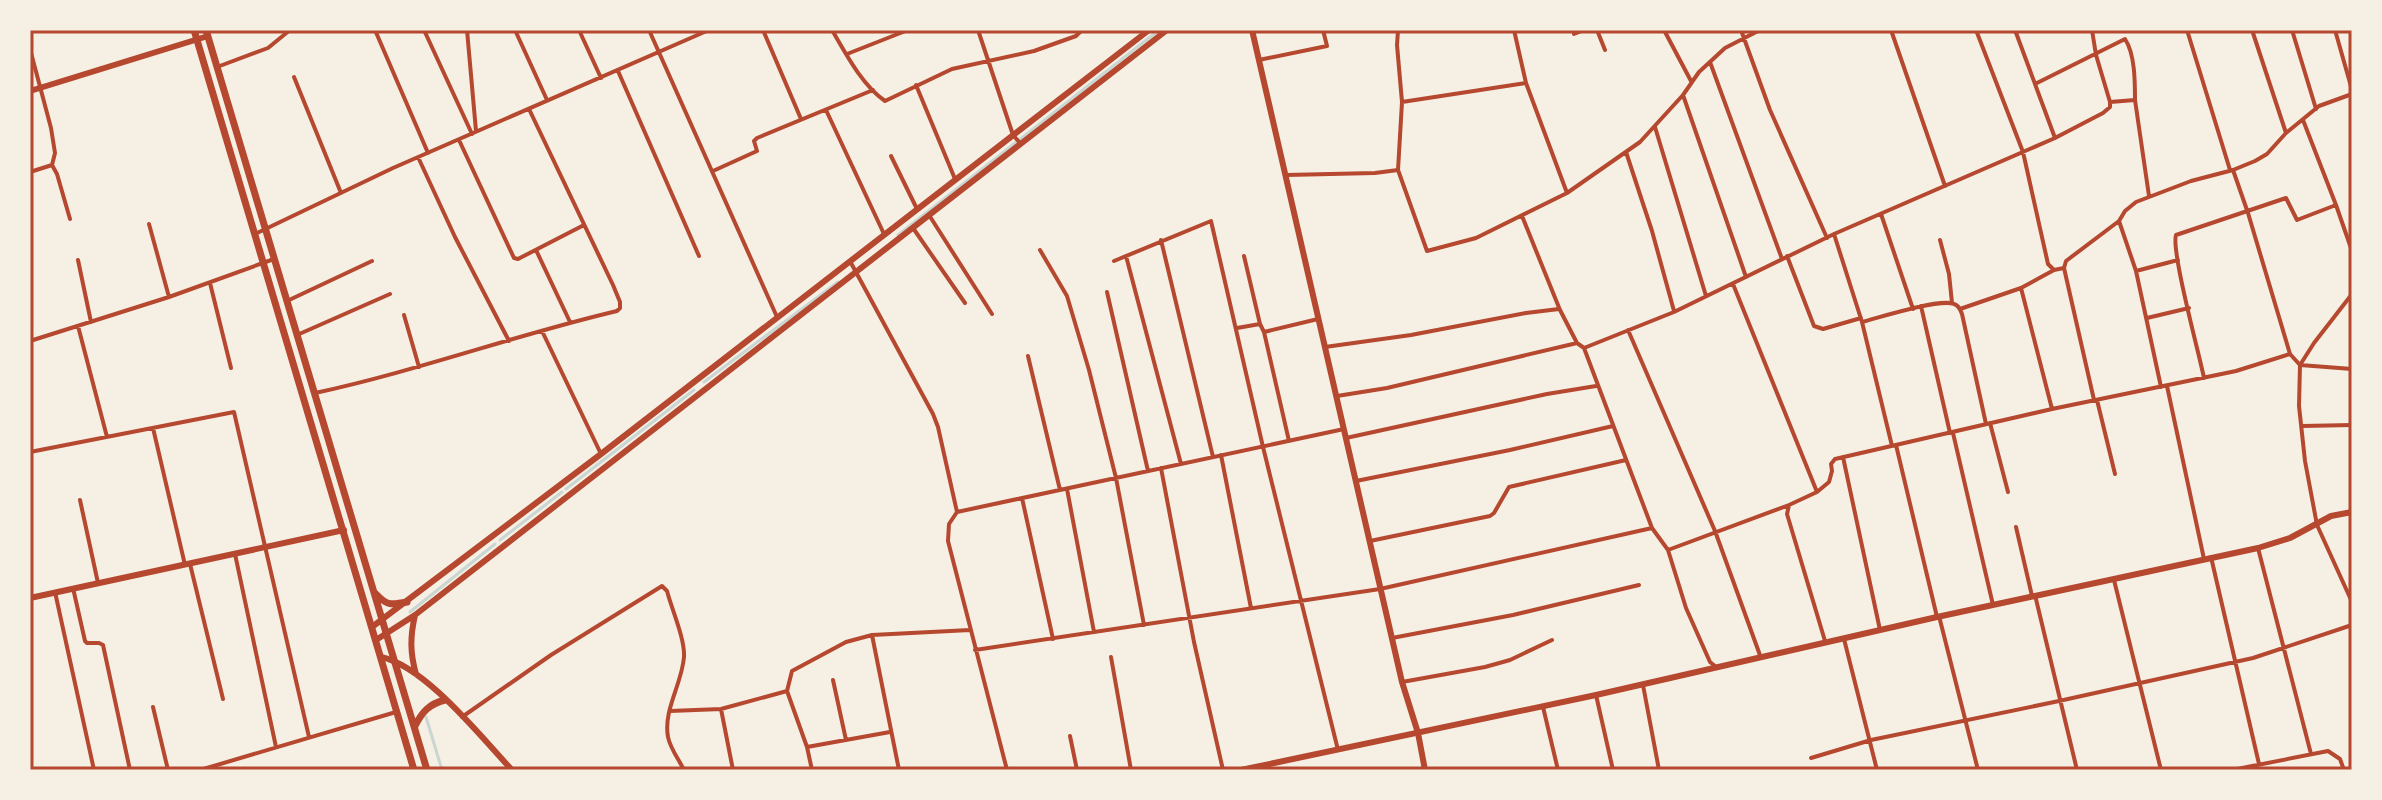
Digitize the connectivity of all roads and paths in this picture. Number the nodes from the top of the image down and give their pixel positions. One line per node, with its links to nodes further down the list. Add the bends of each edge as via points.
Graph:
1 (194, 30): 37 (main road)
2 (290, 30): 46 (street, via 276,44)
3 (375, 30): 77 (street)
4 (424, 30): 69 (street)
5 (467, 30): 69 (street)
6 (515, 30): 59 (street)
7 (579, 30): 49 (street)
8 (649, 30): 40 (street)
9 (708, 30): 40 (street)
10 (763, 30): 66 (street)
11 (832, 30): 41 (street)
12 (908, 30): 41 (street)
13 (978, 30): 44 (street)
14 (1082, 30): 44 (street, via 1043,48)
15 (1149, 30): 71 (street)
16 (1167, 30): 74 (street)
17 (1252, 30): 43 (street)
18 (1323, 30): 43 (street, via 1327,46)
19 (1398, 30): 61 (street)
20 (1514, 30): 51 (street)
21 (1584, 30): 35 (street)
22 (1597, 30): 39 (street)
23 (1664, 30): 50 (street)
24 (1741, 30): 36 (street)
25 (1760, 30): 36 (street)
26 (1891, 30): 87 (street)
27 (2015, 30): 52 (street)
28 (2092, 30): 42 (street)
29 (2187, 30): 82 (street)
30 (2252, 30): 70 (street)
31 (2292, 30): 64 (street)
32 (2335, 30): 57 (street)
33 (1978, 31): 76 (street)
34 (207, 33): 37 (street); 46 (main road)
35 (1574, 34)
36 (1745, 38): 45 (street); 106 (street, via 1770,110)
37 (197, 40): 54 (street); 103 (main road)
38 (30, 49): 54 (street)
39 (1605, 50)
40 (660, 53): 47 (street); 83 (street)
41 (847, 54): 55 (street)
42 (2096, 55): 52 (street); 60 (street, via 2127,40); 62 (street)
43 (1259, 60): 85 (street)
44 (988, 61): 53 (street); 71 (street)
45 (1709, 62): 50 (street); 115 (street)
46 (217, 67): 102 (main road)
47 (618, 71): 49 (street); 112 (street)
48 (294, 77): 88 (street)
49 (601, 78): 59 (street)
50 (1691, 81): 58 (street)
51 (1526, 83): 61 (street); 89 (street)
52 (2035, 84): 72 (street)
53 (916, 85): 55 (street, via 885,101); 86 (street)
54 (40, 87): 56 (street); 80 (street, via 55,153)
55 (873, 90): 65 (street)
56 (30, 91)
57 (2352, 92): 64 (street)
58 (1683, 95): 68 (street); 127 (street)
59 (547, 100): 63 (street)
60 (2135, 100): 62 (street); 90 (street)
61 (1402, 102): 81 (street)
62 (2110, 102): 72 (street, via 2103,113)
63 (529, 109): 69 (street); 100 (street)
64 (2316, 109): 67 (street)
65 (826, 110): 66 (street); 104 (street)
66 (801, 119): 83 (street, via 757,138 757,151)
67 (2303, 120): 70 (street); 91 (street)
68 (1655, 127): 75 (street); 134 (street)
69 (474, 133): 73 (street)
70 (2286, 133): 82 (street, via 2267,154)
71 (1014, 135): 74 (street); 86 (street)
72 (2055, 138): 76 (street)
73 (459, 139): 77 (street); 109 (street, via 514,258)
74 (1021, 143): 95 (street)
75 (1626, 152): 89 (street); 144 (street)
76 (2023, 152): 87 (street); 124 (street, via 2048,264)
77 (428, 153): 79 (street)
78 (891, 156): 92 (street)
79 (418, 157): 88 (street); 161 (street)
80 (52, 165): 84 (street); 97 (street)
81 (1398, 170): 85 (street); 96 (street, via 1427,251 1476,238)
82 (2232, 170): 90 (street); 93 (street)
83 (713, 171): 147 (street)
84 (30, 172)
85 (1286, 175): 149 (street)
86 (955, 180): 92 (street)
87 (1945, 187): 94 (street)
88 (341, 193): 102 (street)
89 (1567, 193): 96 (street)
90 (2149, 196): 98 (street, via 2132,204)
91 (2336, 205): 93 (street, via 2297,220 2287,199); 111 (street)
92 (917, 209): 104 (street)
93 (2248, 213): 118 (street, via 2176,235); 165 (street)
94 (1881, 214): 105 (street); 141 (street)
95 (929, 215): 101 (street); 145 (street)
96 (1522, 216): 143 (street)
97 (70, 219)
98 (2119, 221): 123 (street, via 2068,259); 125 (street)
99 (149, 224): 135 (street)
100 (584, 225): 109 (street); 152 (street, via 620,308)
101 (913, 228): 126 (street); 137 (street)
102 (265, 229): 103 (street); 116 (main road)
103 (255, 234): 122 (main road)
104 (884, 234): 120 (street)
105 (1834, 234): 106 (street); 150 (street)
106 (1827, 238): 115 (street)
107 (1161, 240): 113 (street); 155 (street, via 1211,221); 195 (street)
108 (1940, 240): 138 (street)
109 (536, 250): 152 (street)
110 (1040, 250): 202 (street, via 1067,296)
111 (2352, 251)
112 (699, 256)
113 (1126, 256): 121 (street); 198 (street)
114 (1244, 256): 153 (street)
115 (1784, 258): 127 (street); 150 (street, via 1814,326 1823,329)
116 (274, 259): 122 (street); 136 (main road)
117 (78, 260): 151 (street)
118 (2178, 260): 125 (street); 140 (street)
119 (372, 261): 136 (street)
120 (850, 261): 126 (street); 147 (street)
121 (1114, 261)
122 (264, 263): 128 (street); 218 (main road)
123 (2064, 268): 124 (street); 178 (street)
124 (2054, 270): 130 (street)
125 (2136, 271): 148 (street)
126 (856, 272): 175 (street); 213 (street, via 933,414)
127 (1746, 277): 129 (street)
128 (210, 283): 135 (street); 169 (street)
129 (1733, 284): 134 (street); 207 (street)
130 (2021, 288): 142 (street); 179 (street)
131 (1107, 292): 200 (street)
132 (390, 294): 159 (street)
133 (2352, 294): 167 (street)
134 (1706, 296): 144 (street)
135 (169, 297): 151 (street)
136 (287, 301): 159 (main road)
137 (965, 303)
138 (1952, 303): 139 (street); 142 (street)
139 (1921, 306): 141 (street); 186 (street)
140 (2189, 308): 148 (street); 171 (street)
141 (1913, 309): 150 (street)
142 (1960, 309): 180 (street)
143 (1560, 310): 162 (street); 163 (street)
144 (1674, 312): 156 (street)
145 (992, 314)
146 (404, 315): 168 (street)
147 (777, 317): 172 (street)
148 (2147, 318): 174 (street)
149 (1318, 319): 158 (street); 163 (street)
150 (1862, 320): 190 (street)
151 (91, 322): 154 (street)
152 (570, 322): 157 (street)
153 (1260, 324): 155 (street); 158 (street)
154 (78, 326): 160 (street); 187 (street)
155 (1237, 328): 191 (street)
156 (1628, 330): 164 (street); 219 (street)
157 (542, 331): 161 (street); 193 (street)
158 (1264, 332): 189 (street)
159 (297, 335): 176 (main road)
160 (30, 341)
161 (509, 341): 168 (street)
162 (1577, 343): 164 (street); 177 (street)
163 (1325, 347): 177 (street)
164 (1584, 348): 173 (street)
165 (2290, 354): 167 (street); 171 (street)
166 (1028, 356): 206 (street)
167 (2300, 365): 170 (street); 183 (street)
168 (419, 367): 176 (street)
169 (231, 368)
170 (2352, 369)
171 (2204, 378): 174 (street)
172 (695, 381): 175 (street); 193 (street)
173 (1596, 386): 182 (street); 188 (street)
174 (2164, 387): 178 (street); 227 (street)
175 (703, 391): 209 (street)
176 (315, 393): 235 (main road)
177 (1336, 396): 185 (street)
178 (2096, 400): 179 (street); 201 (street)
179 (2052, 409): 180 (street)
180 (1988, 423): 186 (street); 208 (street)
181 (2352, 425): 183 (street)
182 (1613, 426): 197 (street); 203 (street)
183 (2301, 426): 215 (street)
184 (153, 428): 187 (street); 223 (street, via 234,412); 228 (street)
185 (1344, 429): 188 (street); 189 (street)
186 (1951, 433): 190 (street); 241 (street)
187 (107, 437): 192 (street)
188 (1346, 438): 203 (street)
189 (1289, 441): 191 (street)
190 (1894, 445): 196 (street); 244 (street)
191 (1263, 447): 194 (street); 238 (street)
192 (30, 452)
193 (601, 454): 204 (street)
194 (1221, 455): 195 (street); 242 (street)
195 (1213, 457): 198 (street)
196 (1843, 457): 207 (street, via 1832,461 1829,482); 251 (street)
197 (1626, 460): 217 (street); 221 (street, via 1509,487 1490,516)
198 (1181, 464): 199 (street)
199 (1161, 468): 200 (street); 245 (street)
200 (1148, 471): 202 (street)
201 (2115, 474)
202 (1116, 478): 205 (street); 247 (street)
203 (1356, 481): 221 (street)
204 (560, 485): 209 (street); 220 (street)
205 (1067, 489): 206 (street); 252 (street)
206 (1060, 490): 210 (street)
207 (1817, 492): 212 (street)
208 (2008, 492)
209 (568, 496): 222 (street)
210 (1022, 498): 213 (street); 256 (street)
211 (80, 500): 230 (street)
212 (1789, 505): 219 (street); 260 (street, via 1787,514)
213 (957, 512): 250 (street, via 949,524 948,541)
214 (2352, 512): 215 (street)
215 (2317, 525): 224 (street); 240 (street)
216 (2016, 527): 236 (street)
217 (1652, 528): 225 (street); 233 (street)
218 (344, 530): 223 (street); 249 (main road)
219 (1715, 531): 225 (street); 265 (street)
220 (494, 536): 222 (street); 239 (street)
221 (1369, 541): 233 (street)
222 (503, 547): 243 (street)
223 (264, 548): 226 (street); 290 (street)
224 (2258, 548): 227 (street); 261 (street)
225 (1668, 550): 268 (street, via 1686,608)
226 (235, 554): 228 (street); 294 (street)
227 (2207, 558): 229 (street); 267 (street)
228 (187, 564): 230 (street); 276 (street)
229 (2114, 577): 236 (street); 272 (street)
230 (98, 583): 232 (street)
231 (1639, 585): 255 (street)
232 (73, 588): 234 (street); 300 (street, via 85,641 103,645)
233 (1380, 589): 238 (street); 255 (street)
234 (55, 592): 237 (street); 299 (street)
235 (375, 592): 239 (main road, via 384,603); 246 (main road)
236 (2034, 595): 241 (street); 278 (street)
237 (30, 598)
238 (1302, 601): 242 (street); 295 (street)
239 (407, 602): 246 (street)
240 (2352, 602)
241 (1993, 605): 244 (street)
242 (1251, 608): 245 (street)
243 (415, 615): 253 (street); 269 (street, via 411,645)
244 (1938, 616): 251 (street); 285 (street)
245 (1190, 618): 247 (street); 313 (street)
246 (383, 620): 249 (street); 253 (main road)
247 (1144, 625): 252 (street)
248 (2352, 625): 261 (street)
249 (372, 627): 258 (main road)
250 (970, 630): 254 (street); 262 (street)
251 (1880, 630): 257 (street)
252 (1094, 632): 256 (street)
253 (387, 634): 258 (street); 266 (main road)
254 (872, 635): 274 (street, via 795,667); 287 (street)
255 (1392, 638): 271 (street)
256 (1053, 639): 262 (street)
257 (1844, 639): 260 (street); 292 (street)
258 (376, 640): 263 (main road)
259 (1552, 640): 271 (street, via 1485,667)
260 (1825, 643): 265 (street)
261 (2284, 648): 267 (street); 296 (street)
262 (975, 650): 310 (street)
263 (381, 657): 266 (street); 283 (main road)
264 (1111, 657): 312 (street)
265 (1761, 658): 268 (street)
266 (395, 660): 269 (street); 286 (main road)
267 (2234, 662): 272 (street); 298 (street)
268 (1717, 668): 273 (street)
269 (417, 675): 277 (street)
270 (833, 680): 291 (street)
271 (1402, 682): 288 (street)
272 (2139, 682): 278 (street); 322 (street)
273 (1643, 685): 275 (street); 318 (street)
274 (787, 691): 281 (street); 293 (street)
275 (1596, 695): 280 (street); 317 (street)
276 (223, 699)
277 (445, 700): 284 (street); 286 (main road, via 431,705)
278 (2059, 701): 285 (street); 321 (street)
279 (153, 707): 301 (street)
280 (1543, 707): 288 (street); 316 (street)
281 (721, 709): 282 (street); 307 (street)
282 (670, 711): 284 (street, via 684,651 667,591 660,586); 306 (street, via 668,738)
283 (396, 712): 290 (street); 303 (main road)
284 (462, 717): 305 (street)
285 (1965, 721): 292 (street); 320 (street)
286 (414, 727): 304 (main road)
287 (890, 732): 291 (street); 309 (street)
288 (1418, 733): 295 (street); 315 (street)
289 (1070, 736): 311 (street)
290 (309, 737): 294 (street)
291 (846, 740): 293 (street)
292 (1871, 740): 297 (street); 319 (street)
293 (807, 747): 308 (street)
294 (277, 748): 302 (street)
295 (1338, 750): 314 (street)
296 (2311, 754): 298 (street); 324 (street, via 2333,753)
297 (1811, 758)
298 (2259, 764): 323 (street)
299 (94, 770)
300 (130, 770)
301 (168, 770)
302 (200, 770)
303 (414, 770)
304 (427, 770)
305 (512, 770)
306 (684, 770)
307 (733, 770)
308 (812, 770)
309 (899, 770)
310 (1007, 770)
311 (1077, 770)
312 (1131, 770)
313 (1223, 770)
314 (1243, 770)
315 (1425, 770)
316 (1558, 770)
317 (1613, 770)
318 (1659, 770)
319 (1877, 770)
320 (1978, 770)
321 (2077, 770)
322 (2161, 770)
323 (2232, 770)
324 (2344, 770)

